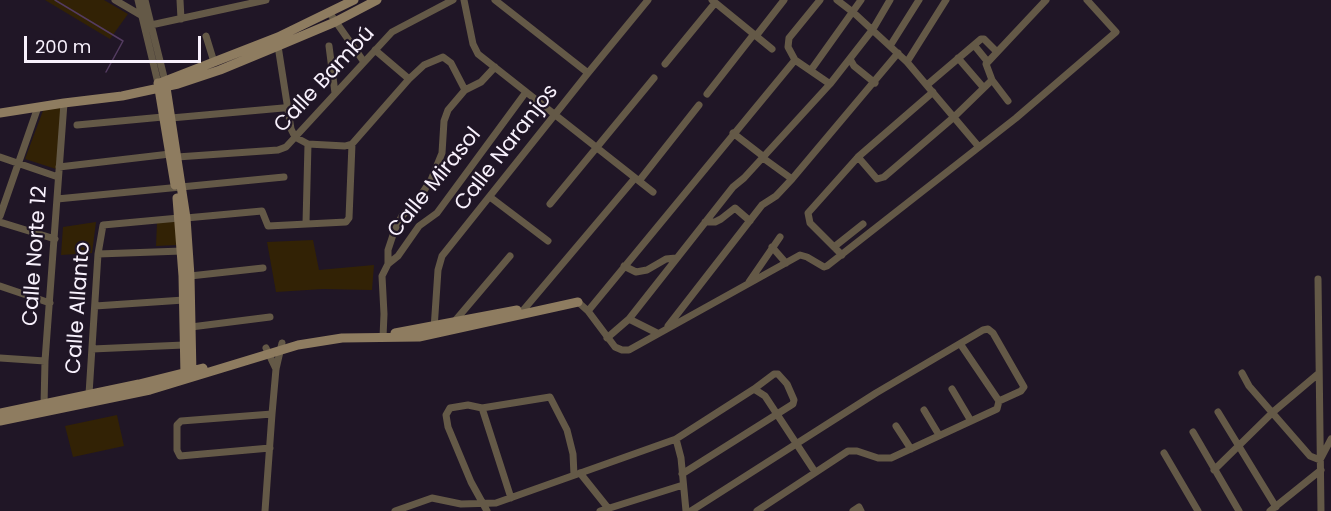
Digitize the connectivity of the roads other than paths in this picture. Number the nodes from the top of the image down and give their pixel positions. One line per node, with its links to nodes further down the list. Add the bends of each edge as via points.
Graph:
1 (115, 0): 26 (street)
2 (138, 0): 26 (street)
3 (145, 0): 26 (street)
4 (180, 0): 25 (street)
5 (266, 0): 25 (street)
6 (354, 0): 22 (street)
7 (377, 0): 27 (street)
8 (453, 0): 36 (street, Calle Bambú, via 392,32)
9 (464, 0): 47 (street, via 474,48)
10 (495, 0): 49 (street)
11 (648, 0): 49 (street, Calle Naranjos)
12 (784, 0): 29 (street)
13 (820, 0): 41 (street, via 789,38 788,47)
14 (837, 0): 24 (street)
15 (861, 0): 24 (street)
16 (890, 0): 28 (street)
17 (919, 0): 34 (street)
18 (946, 0): 45 (street)
19 (1046, 0): 37 (street)
20 (1087, 0): 78 (street, via 1116,32)
21 (717, 2): 29 (street); 46 (street)
22 (340, 3): 23 (street)
23 (329, 12): 27 (street); 43 (street)
24 (854, 12): 28 (street); 48 (street)
25 (181, 19): 26 (street)
26 (147, 20): 55 (street); 55 (street)
27 (335, 22): 32 (street); 44 (street)
28 (873, 29): 34 (street); 40 (street)
29 (755, 35): 35 (street); 62 (street)
30 (206, 36): 43 (street)
31 (974, 45): 37 (street, via 983,38); 39 (street); 42 (street)
32 (278, 46): 55 (street, via 220,70); 74 (street)
33 (328, 46): 61 (street)
34 (890, 46): 38 (street)
35 (771, 49)
36 (375, 50): 44 (street, Calle Bambú); 51 (street)
37 (997, 52): 42 (street)
38 (898, 53): 45 (street); 53 (street)
39 (958, 58): 56 (street); 57 (street)
40 (850, 59): 53 (street); 54 (street)
41 (795, 60): 48 (street); 73 (street)
42 (987, 61): 52 (street, via 986,69)
43 (214, 62): 55 (street)
44 (364, 62): 61 (street, Calle Bambú)
45 (907, 62): 56 (street)
46 (665, 64)
47 (495, 67): 58 (street, via 481,82); 59 (street)
48 (811, 70): 54 (street)
49 (588, 73): 69 (street, Calle Naranjos)
50 (654, 78): 77 (street)
51 (409, 79): 58 (street, via 424,65 443,57 451,63); 76 (street)
52 (992, 80): 57 (street); 63 (street)
53 (875, 83): 87 (street)
54 (830, 84): 80 (street)
55 (162, 85): 64 (street); 70 (street)
56 (927, 85): 60 (street)
57 (983, 87): 71 (street)
58 (465, 90): 114 (street, via 446,115 442,153 431,180 395,229)
59 (526, 92): 69 (street); 114 (street, Calle Mirasol, via 438,213 420,226)
60 (933, 92): 71 (street); 81 (street)
61 (335, 93): 74 (street, Calle Bambú)
62 (707, 94)
63 (1008, 101)
64 (64, 103): 66 (street); 84 (street, Calle Norte 12)
65 (699, 105): 88 (street)
66 (38, 107): 68 (street); 83 (street)
67 (283, 108): 70 (street)
68 (0, 113)
69 (555, 114): 77 (street); 92 (street, Calle Naranjos)
70 (167, 117): 72 (street); 79 (street)
71 (954, 117): 78 (street); 81 (street, via 884,177 877,179)
72 (77, 125)
73 (733, 133): 80 (street); 115 (street)
74 (295, 137): 75 (street); 79 (street, Calle Bambú, via 278,150)
75 (308, 144): 76 (street); 101 (street)
76 (352, 144): 101 (street, via 349,220)
77 (597, 147): 88 (street); 94 (street)
78 (979, 147): 110 (street)
79 (173, 155): 84 (street, Calle Bambú); 89 (street)
80 (764, 157): 87 (street); 91 (street)
81 (858, 157): 106 (street, via 807,215)
82 (0, 158): 83 (street)
83 (18, 164): 85 (street); 96 (street)
84 (59, 167): 85 (street, Calle Norte 12)
85 (58, 177): 93 (street, Calle Norte 12)
86 (284, 177): 89 (street)
87 (792, 179): 98 (street)
88 (637, 180): 90 (street); 126 (street)
89 (178, 187): 93 (street); 97 (street)
90 (653, 192)
91 (729, 193): 95 (street); 100 (street)
92 (490, 197): 105 (street); 134 (street, Calle Naranjos, via 440,260)
93 (57, 199): 104 (street, Calle Norte 12)
94 (550, 204)
95 (735, 208): 98 (street); 100 (street, via 715,222)
96 (0, 216)
97 (182, 218): 101 (street, via 263,211 268,226); 108 (street); 109 (street, Calle Allanto, via 103,225); 117 (street)
98 (750, 221): 133 (street)
99 (0, 222): 104 (street)
100 (705, 222): 112 (street)
101 (306, 223)
102 (863, 224): 106 (street)
103 (780, 237): 107 (street)
104 (55, 239): 123 (street, Calle Norte 12)
105 (548, 241)
106 (834, 247): 110 (street)
107 (772, 248): 113 (street); 119 (street)
108 (182, 252): 109 (street); 121 (street)
109 (98, 254): 125 (street, Calle Allanto)
110 (842, 255): 113 (street, via 824,267 803,255)
111 (510, 256): 131 (street)
112 (676, 258): 115 (street, via 636,272); 130 (street)
113 (786, 263): 119 (street)
114 (388, 264): 136 (street, via 382,276)
115 (624, 266): 127 (street)
116 (263, 268): 117 (street)
117 (190, 276): 132 (street)
118 (1318, 279): 149 (street)
119 (748, 282): 133 (street)
120 (0, 286): 123 (street)
121 (184, 300): 125 (street); 138 (street)
122 (578, 302): 124 (street, via 572,299); 127 (street)
123 (50, 303): 146 (street, Calle Norte 12)
124 (558, 304): 126 (street); 128 (street)
125 (95, 306): 141 (street, Calle Allanto)
126 (526, 308): 128 (street); 131 (street)
127 (588, 310): 137 (street)
128 (519, 316): 134 (street)
129 (270, 317): 132 (street)
130 (629, 319): 135 (street); 137 (street)
131 (454, 322): 134 (street)
132 (190, 327): 150 (street)
133 (666, 328): 135 (street)
134 (434, 330): 136 (street, via 408,338)
135 (657, 333): 137 (street, via 622,351)
136 (383, 335): 140 (street)
137 (607, 338)
138 (184, 345): 141 (street); 150 (street)
139 (961, 345): 154 (street); 154 (street, via 983,330 993,333 1024,387); 170 (street)
140 (282, 346): 142 (street); 147 (street)
141 (92, 349): 153 (street, Calle Allanto)
142 (268, 351): 147 (street); 150 (street)
143 (0, 352): 145 (street)
144 (0, 358): 145 (street)
145 (16, 358): 146 (street)
146 (45, 361): 155 (street, Calle Norte 12)
147 (276, 369): 161 (street)
148 (1242, 373): 159 (street)
149 (1318, 374): 159 (street); 175 (street)
150 (188, 375): 153 (street); 155 (street, via 139,392)
151 (754, 389): 162 (street, via 765,396); 162 (street, via 776,374 783,378 794,402); 168 (street)
152 (952, 389): 164 (street)
153 (89, 394): 155 (street)
154 (999, 401): 164 (street, via 997,409)
155 (44, 407): 160 (street); 163 (street)
156 (482, 408): 179 (street, via 550,397 571,442); 183 (street); 185 (street, via 455,406 448,410 446,419)
157 (924, 410): 167 (street)
158 (1218, 412): 171 (street)
159 (1273, 412): 171 (street); 175 (street, via 1310,456)
160 (0, 413)
161 (272, 414): 172 (street); 172 (street, via 181,421 177,425 180,456)
162 (778, 415): 170 (street); 180 (street)
163 (0, 421)
164 (971, 421): 167 (street)
165 (896, 426): 173 (street)
166 (1193, 432): 176 (street)
167 (939, 435): 173 (street)
168 (676, 439): 179 (street); 180 (street)
169 (1331, 440): 175 (street)
170 (795, 444): 178 (street); 193 (street)
171 (1239, 447): 176 (street); 187 (street)
172 (270, 448): 188 (street)
173 (911, 449): 178 (street, via 887,459 850,450)
174 (1164, 453): 197 (street)
175 (1320, 460): 177 (street)
176 (1214, 470): 198 (street)
177 (1321, 471): 184 (street); 187 (street)
178 (815, 472): 194 (street)
179 (577, 474): 183 (street); 186 (street)
180 (682, 474): 181 (street)
181 (683, 485): 186 (street); 192 (street)
182 (1331, 492): 184 (street)
183 (511, 498): 185 (street)
184 (1322, 498): 199 (street)
185 (483, 503): 189 (street, via 461,504 432,498); 190 (street)
186 (608, 508): 191 (street)
187 (1273, 509)
188 (265, 511)
189 (395, 511)
190 (487, 511)
191 (600, 511)
192 (686, 511)
193 (691, 511)
194 (757, 511)
195 (853, 511): 196 (street, via 859,507)
196 (861, 511)
197 (1198, 511)
198 (1239, 511)
199 (1321, 511)

